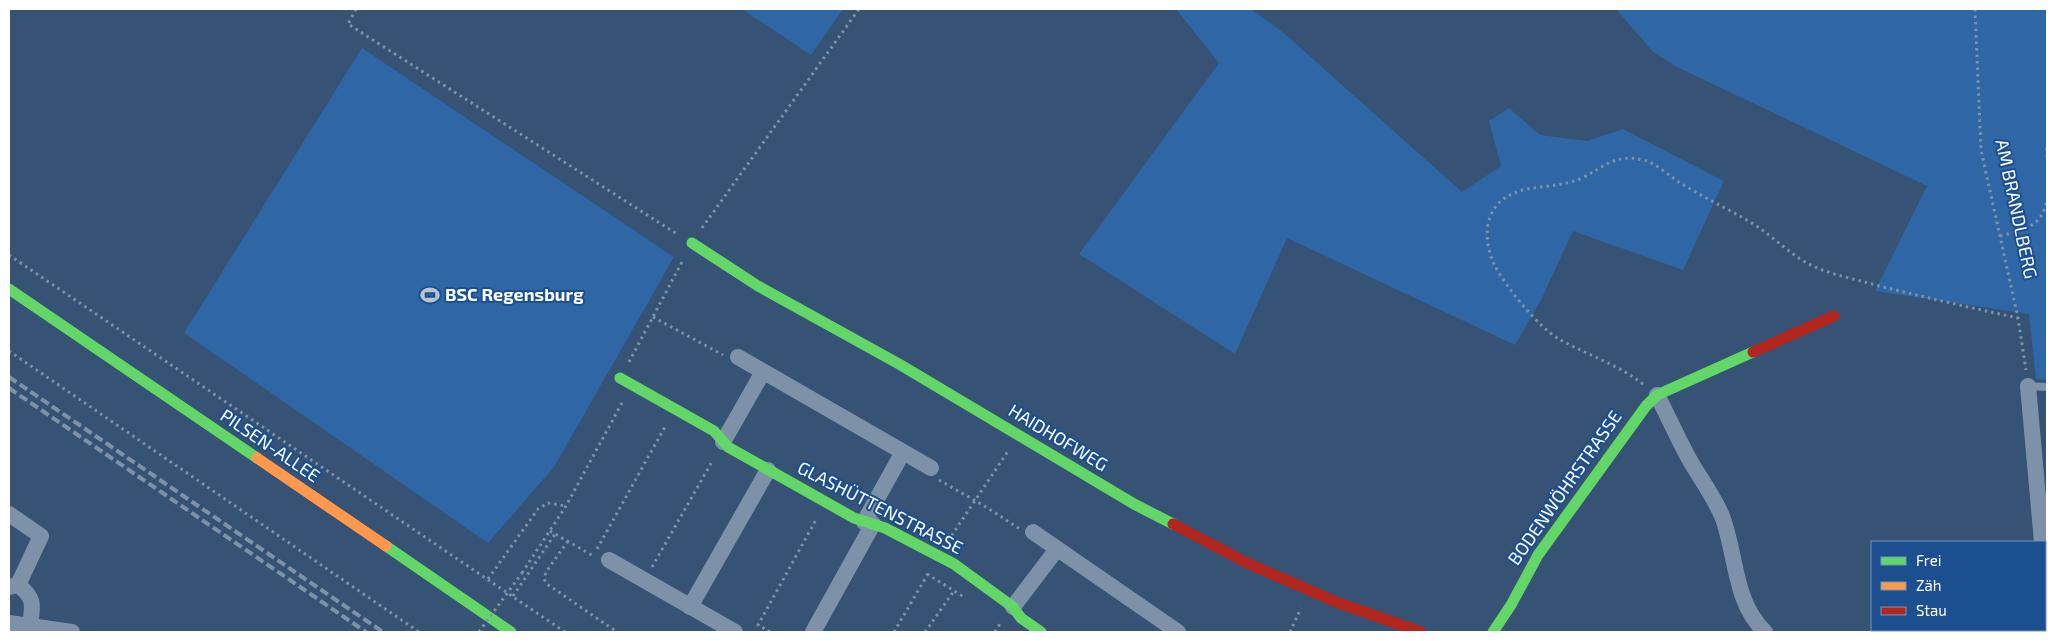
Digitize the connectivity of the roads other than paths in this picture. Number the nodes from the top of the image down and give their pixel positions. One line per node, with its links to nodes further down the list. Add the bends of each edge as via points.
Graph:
1 (692, 243): 33 (street, HAIDHOFWEG, via 758,286 898,364 1134,504 1247,563 1336,602)
2 (9, 289): 28 (street, PILSEN-ALLEE)
3 (1834, 316): 9 (street, BODENWÖHRSTRASSE)
4 (738, 357): 5 (street)
5 (763, 372): 10 (street); 11 (street)
6 (620, 378): 10 (street, GLASHÜTTENSTRASSE, via 714,431)
7 (2028, 386): 8 (lane); 17 (street)
8 (2047, 387)
9 (1657, 395): 34 (street, BODENWÖHRSTRASSE, via 1538,556 1512,606); 35 (street, via 1721,515 1731,542 1737,582 1756,624)
10 (723, 442): 13 (street, GLASHÜTTENSTRASSE)
11 (903, 452): 12 (street); 15 (street)
12 (931, 468)
13 (768, 470): 15 (street, GLASHÜTTENSTRASSE, via 825,503); 23 (street)
14 (9, 514): 21 (street, via 41,536)
15 (869, 523): 24 (street, GLASHÜTTENSTRASSE, via 939,556); 30 (street)
16 (1033, 532): 18 (street)
17 (2042, 541)
18 (1057, 549): 24 (street); 32 (street)
19 (609, 560): 23 (street)
20 (2046, 582): 22 (street)
21 (13, 586): 26 (street, via 27,592 33,603)
22 (2047, 596)
23 (690, 607): 29 (street)
24 (1013, 607): 31 (street, GLASHÜTTENSTRASSE, via 1021,618)
25 (9, 623): 26 (street)
26 (30, 625): 27 (street)
27 (72, 632)
28 (510, 632)
29 (735, 632)
30 (813, 632)
31 (1041, 632)
32 (1178, 632)
33 (1421, 632)
34 (1493, 632)
35 (1764, 632)

